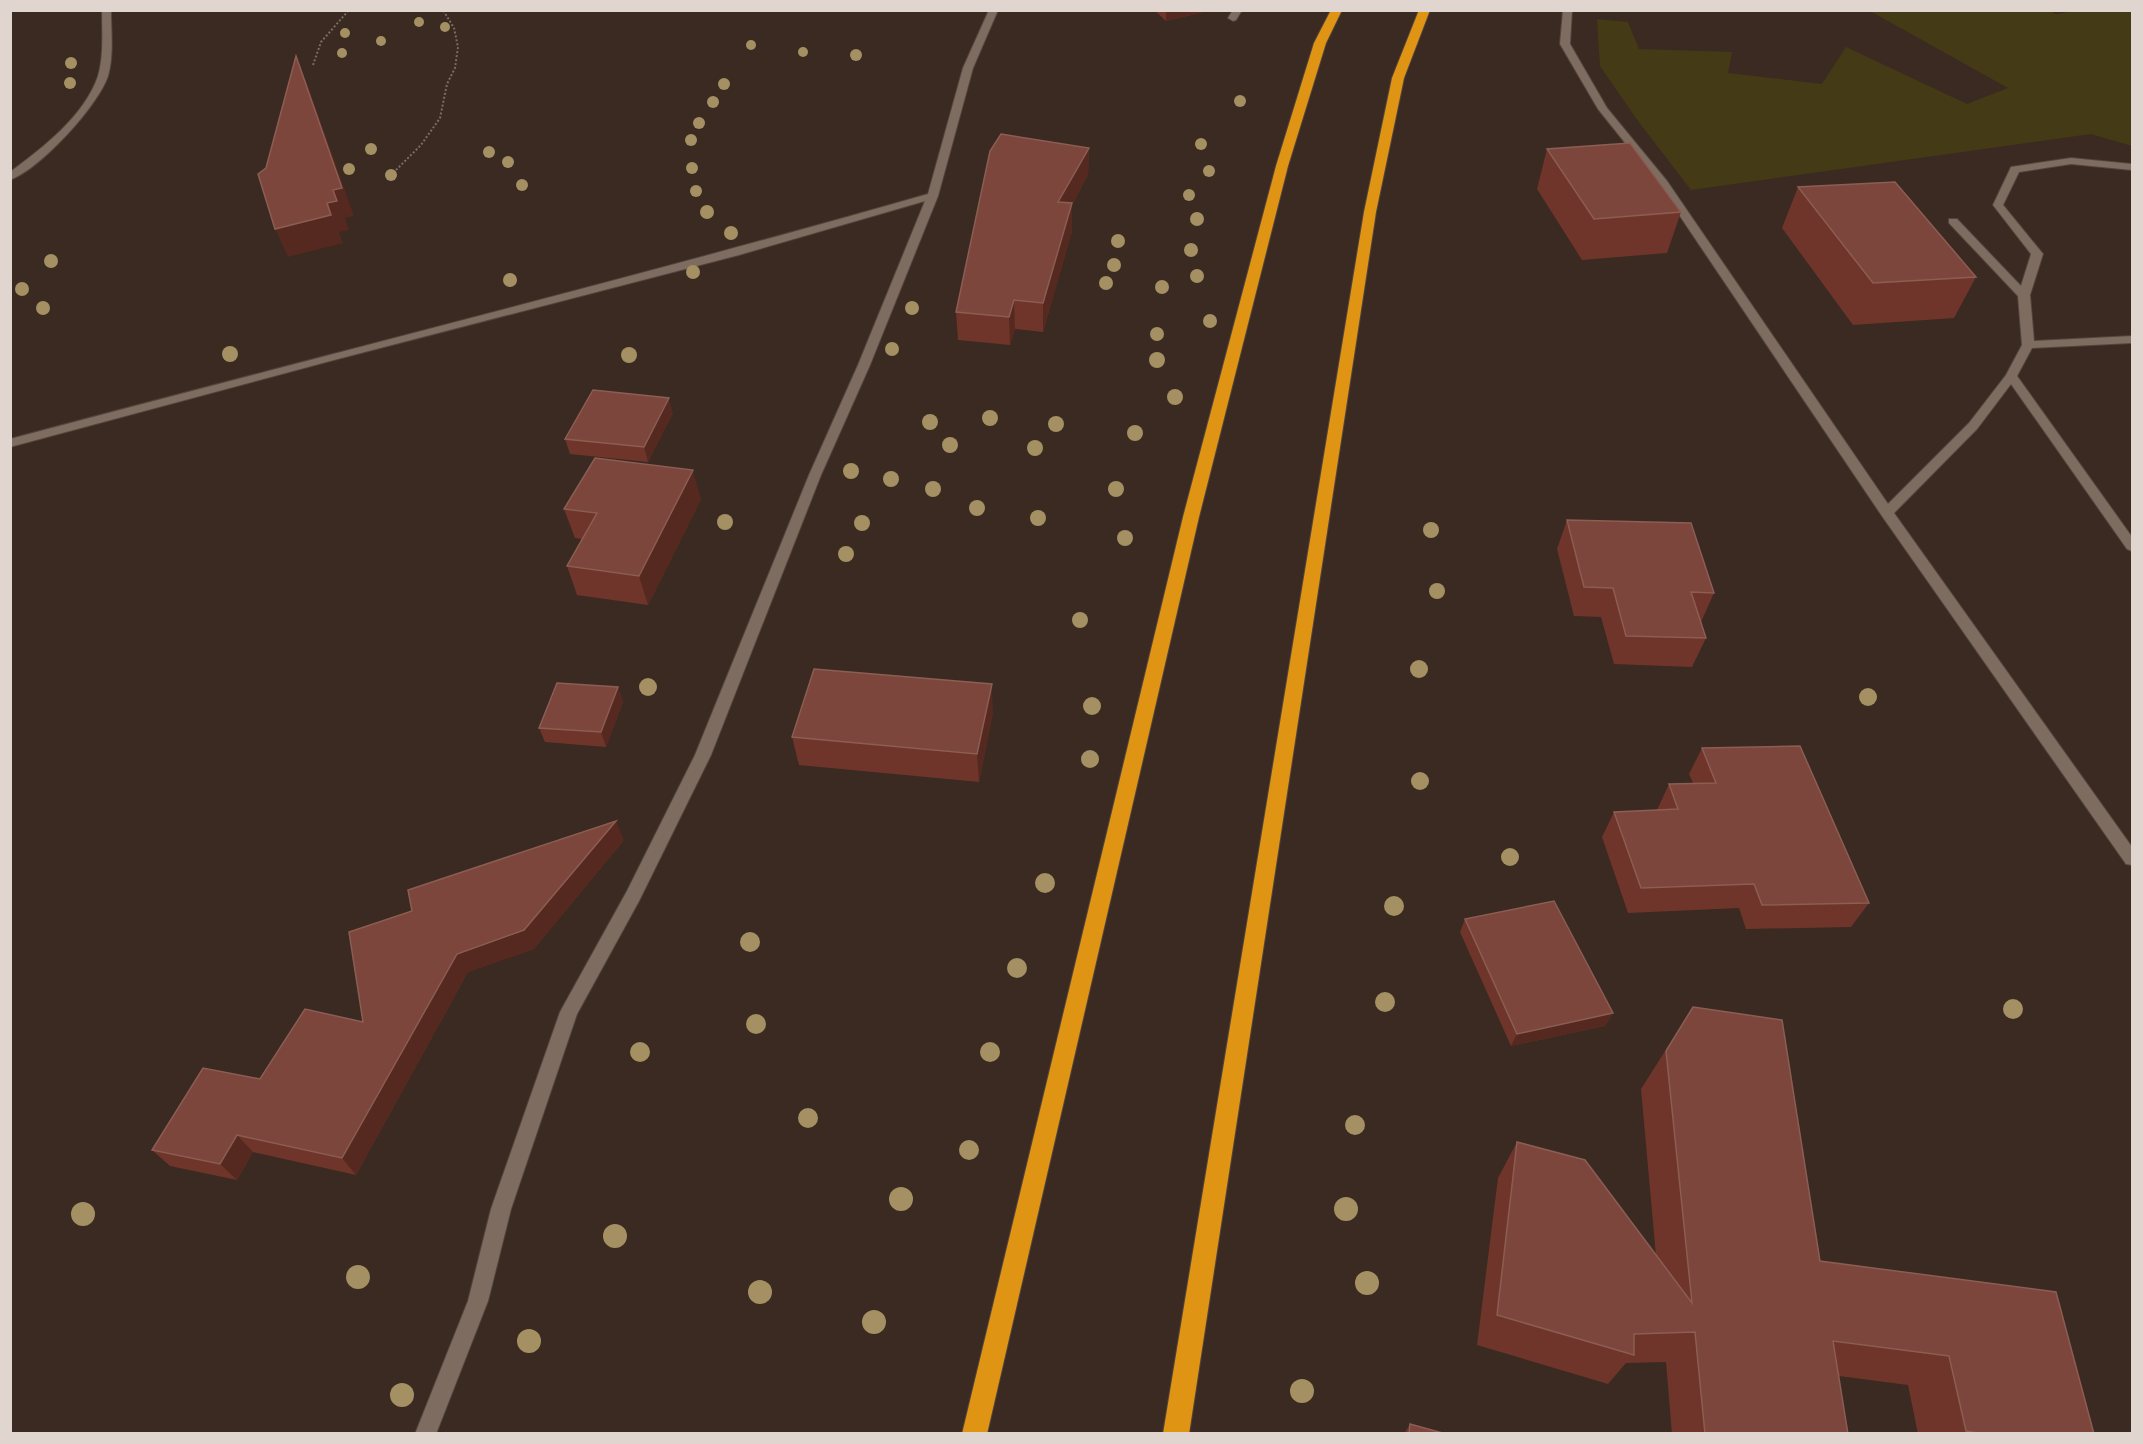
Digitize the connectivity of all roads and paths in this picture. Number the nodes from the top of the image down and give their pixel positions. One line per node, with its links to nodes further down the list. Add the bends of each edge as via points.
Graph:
1 (107, 10): 11 (street, via 106,60 95,94 52,143)
2 (349, 10): 8 (path, via 323,36 314,52)
3 (443, 10): 10 (path, via 454,28 458,47 455,68 447,84 440,118)
4 (994, 10): 12 (street, via 968,68)
5 (1337, 10): 23 (highway, via 1320,43 1282,166 1194,506)
6 (1425, 10): 24 (highway, via 1398,78 1370,212)
7 (1568, 10): 19 (street, via 1565,44 1603,109 1663,183)
8 (313, 65)
9 (2133, 167): 14 (street, via 2071,161 2015,169 1998,205 2037,254)
10 (396, 170)
11 (10, 177)
12 (933, 196): 18 (street, via 735,253); 22 (street, via 703,755 633,896 569,1012 501,1209 478,1301)
13 (1953, 221): 14 (street)
14 (2024, 295): 16 (street)
15 (2133, 339): 16 (street)
16 (2028, 345): 17 (street)
17 (2011, 376): 19 (street, via 1972,426); 20 (street)
18 (10, 443)
19 (1887, 513): 21 (street)
20 (2133, 546)
21 (2133, 859)
22 (425, 1434)
23 (974, 1434)
24 (1176, 1434)

